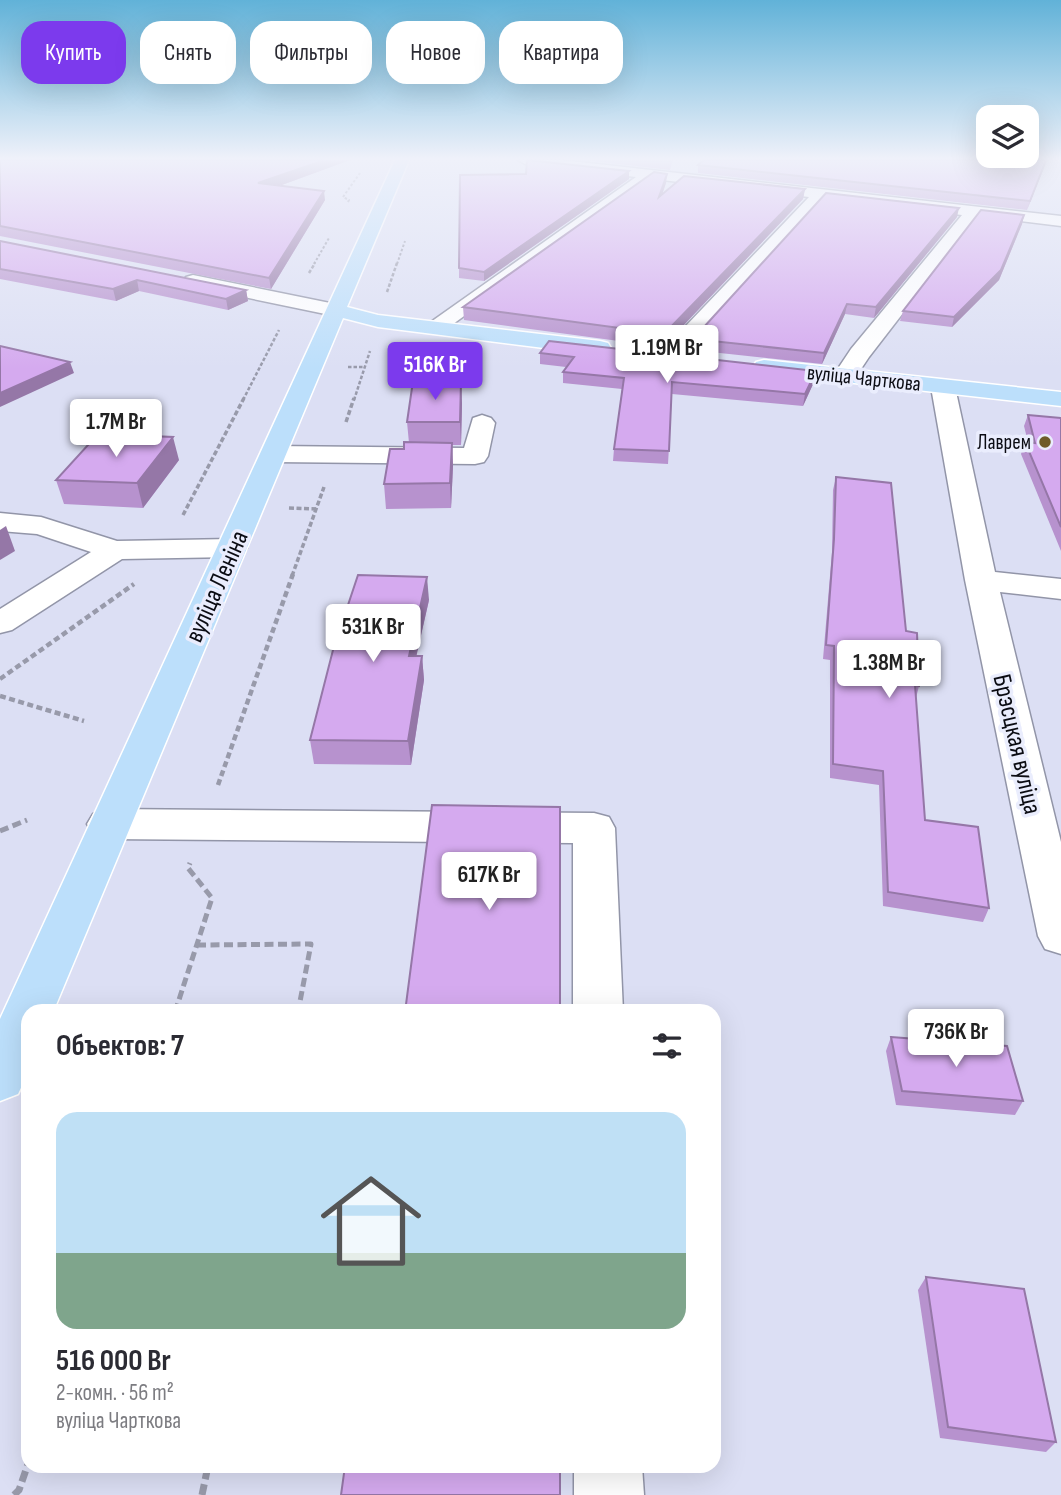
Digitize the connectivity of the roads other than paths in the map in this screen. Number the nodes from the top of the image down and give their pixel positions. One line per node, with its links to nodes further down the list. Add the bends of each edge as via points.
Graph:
1 (371, 230): 6 (main road, вуліца Леніна)
2 (564, 230): 7 (street)
3 (785, 230): 9 (street)
4 (959, 230): 12 (street)
5 (174, 278): 6 (street)
6 (335, 310): 7 (main road); 16 (main road, вуліца Леніна)
7 (435, 328): 8 (main road)
8 (627, 352)
9 (662, 356): 10 (main road)
10 (696, 360)
11 (736, 364): 12 (main road, вуліца Чарткова)
12 (845, 376): 13 (main road, вуліца Чарткова)
13 (943, 387): 14 (main road, вуліца Чарткова); 20 (street, Брэсцкая вуліца)
14 (1061, 399)
15 (482, 423): 16 (street, via 475,456)
16 (274, 454): 18 (main road, вуліца Леніна)
17 (0, 522): 19 (street, via 41,526)
18 (232, 548): 19 (street); 23 (main road, вуліца Леніна)
19 (115, 550): 22 (street)
20 (981, 580): 21 (street); 24 (street, Брэсцкая вуліца)
21 (1061, 589)
22 (0, 623)
23 (108, 824): 25 (main road, вуліца Леніна); 26 (street, via 594,828)
24 (1061, 936)
25 (31, 1004)
26 (598, 1004)
27 (21, 1028): 28 (main road, вуліца Леніна)
28 (0, 1078)
29 (608, 1473): 30 (street)
30 (609, 1495)

